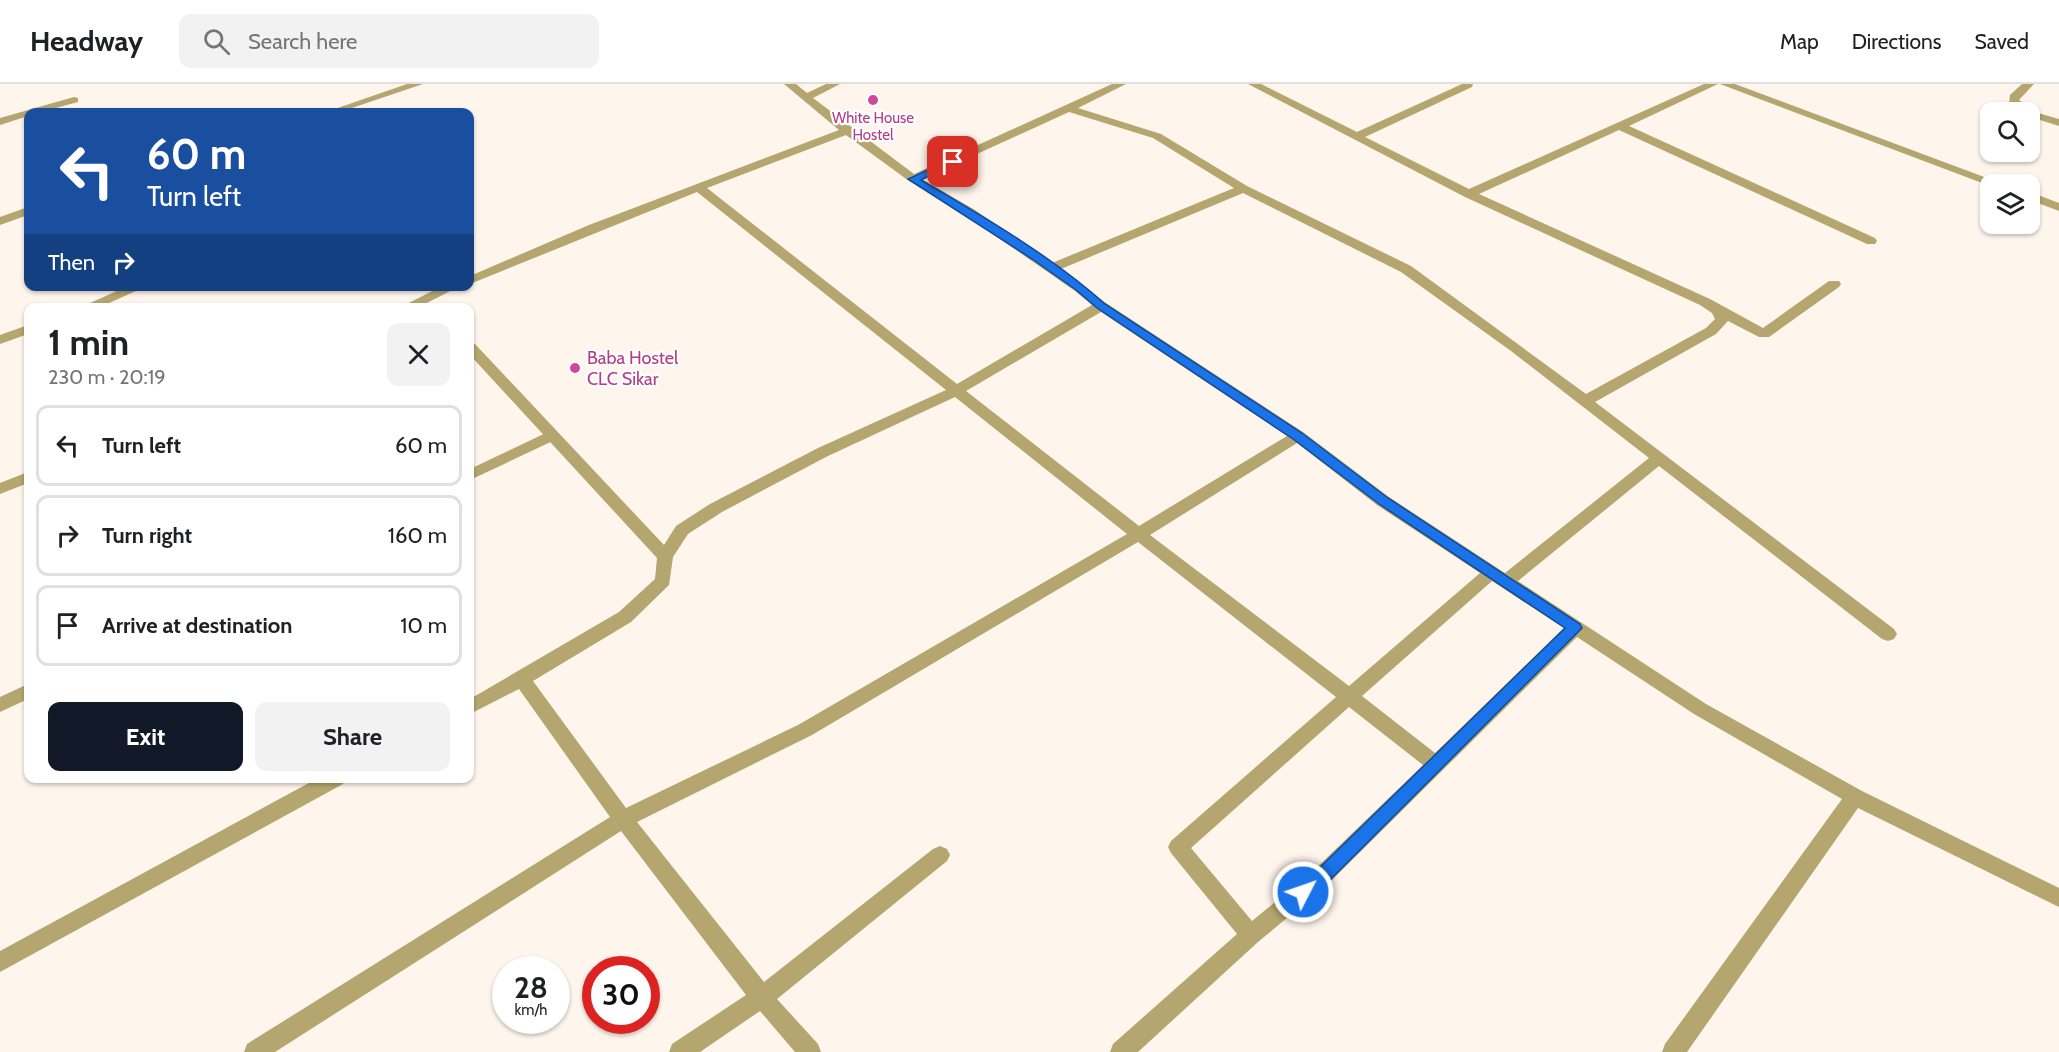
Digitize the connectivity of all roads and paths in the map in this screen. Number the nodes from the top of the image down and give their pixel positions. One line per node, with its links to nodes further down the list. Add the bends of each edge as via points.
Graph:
1 (418, 84): 13 (street)
2 (789, 84): 10 (street)
3 (836, 84): 10 (street)
4 (1121, 84): 14 (street)
5 (1253, 84): 20 (street)
6 (1713, 84): 18 (street)
7 (1725, 84): 21 (street)
8 (2029, 84): 17 (street, via 2013,101 2034,115)
9 (1468, 85): 20 (street)
10 (805, 98): 19 (street)
11 (74, 100): 12 (street)
12 (47, 108)
13 (343, 108)
14 (1072, 109): 22 (street); 24 (street, via 1157,136)
15 (24, 115): 16 (street)
16 (0, 122)
17 (2059, 123)
18 (1619, 126): 25 (street); 30 (street)
19 (847, 131): 22 (street); 23 (street)
20 (1356, 137): 25 (street)
21 (1980, 178)
22 (913, 179): 31 (street)
23 (698, 188): 32 (street); 43 (street)
24 (1243, 189): 31 (street); 44 (street, via 1406,270)
25 (1469, 194): 39 (street)
26 (2040, 200): 27 (street)
27 (2059, 207)
28 (24, 212): 29 (street)
29 (0, 221)
30 (1871, 241)
31 (1052, 268): 38 (street)
32 (474, 278)
33 (1834, 284): 39 (street, via 1764,334)
34 (128, 291): 36 (street)
35 (447, 291): 37 (street)
36 (98, 303)
37 (429, 303)
38 (1101, 306): 43 (street); 46 (street)
39 (1718, 311): 44 (street, via 1722,320 1711,331)
40 (24, 331): 41 (street)
41 (0, 340)
42 (474, 351): 45 (street)
43 (957, 390): 51 (street); 52 (street, via 823,452 716,508 682,530)
44 (1585, 401): 47 (street)
45 (552, 435): 48 (street); 52 (street)
46 (1298, 436): 51 (street); 53 (street, via 1383,501)
47 (1658, 458): 53 (street); 55 (street)
48 (474, 473)
49 (24, 479): 50 (street)
50 (0, 489)
51 (1138, 534): 58 (street); 64 (street, via 805,730)
52 (664, 556): 56 (street, via 663,581 625,617)
53 (1498, 577): 54 (street); 58 (street)
54 (1575, 628): 61 (street); 63 (street, via 1700,709)
55 (1888, 634)
56 (522, 679): 60 (street); 64 (street)
57 (24, 693): 59 (street)
58 (1348, 696): 61 (street); 67 (street, via 1178,847)
59 (0, 705)
60 (474, 705)
61 (1436, 764): 67 (street, via 1320,878)
62 (327, 783): 68 (street)
63 (1856, 797): 66 (street); 74 (street)
64 (623, 819): 69 (street); 70 (street)
65 (940, 855): 69 (street)
66 (2059, 898)
67 (1251, 934): 73 (street)
68 (0, 962)
69 (760, 998): 71 (street); 72 (street)
70 (255, 1052)
71 (680, 1052)
72 (810, 1052)
73 (1121, 1052)
74 (1673, 1052)

